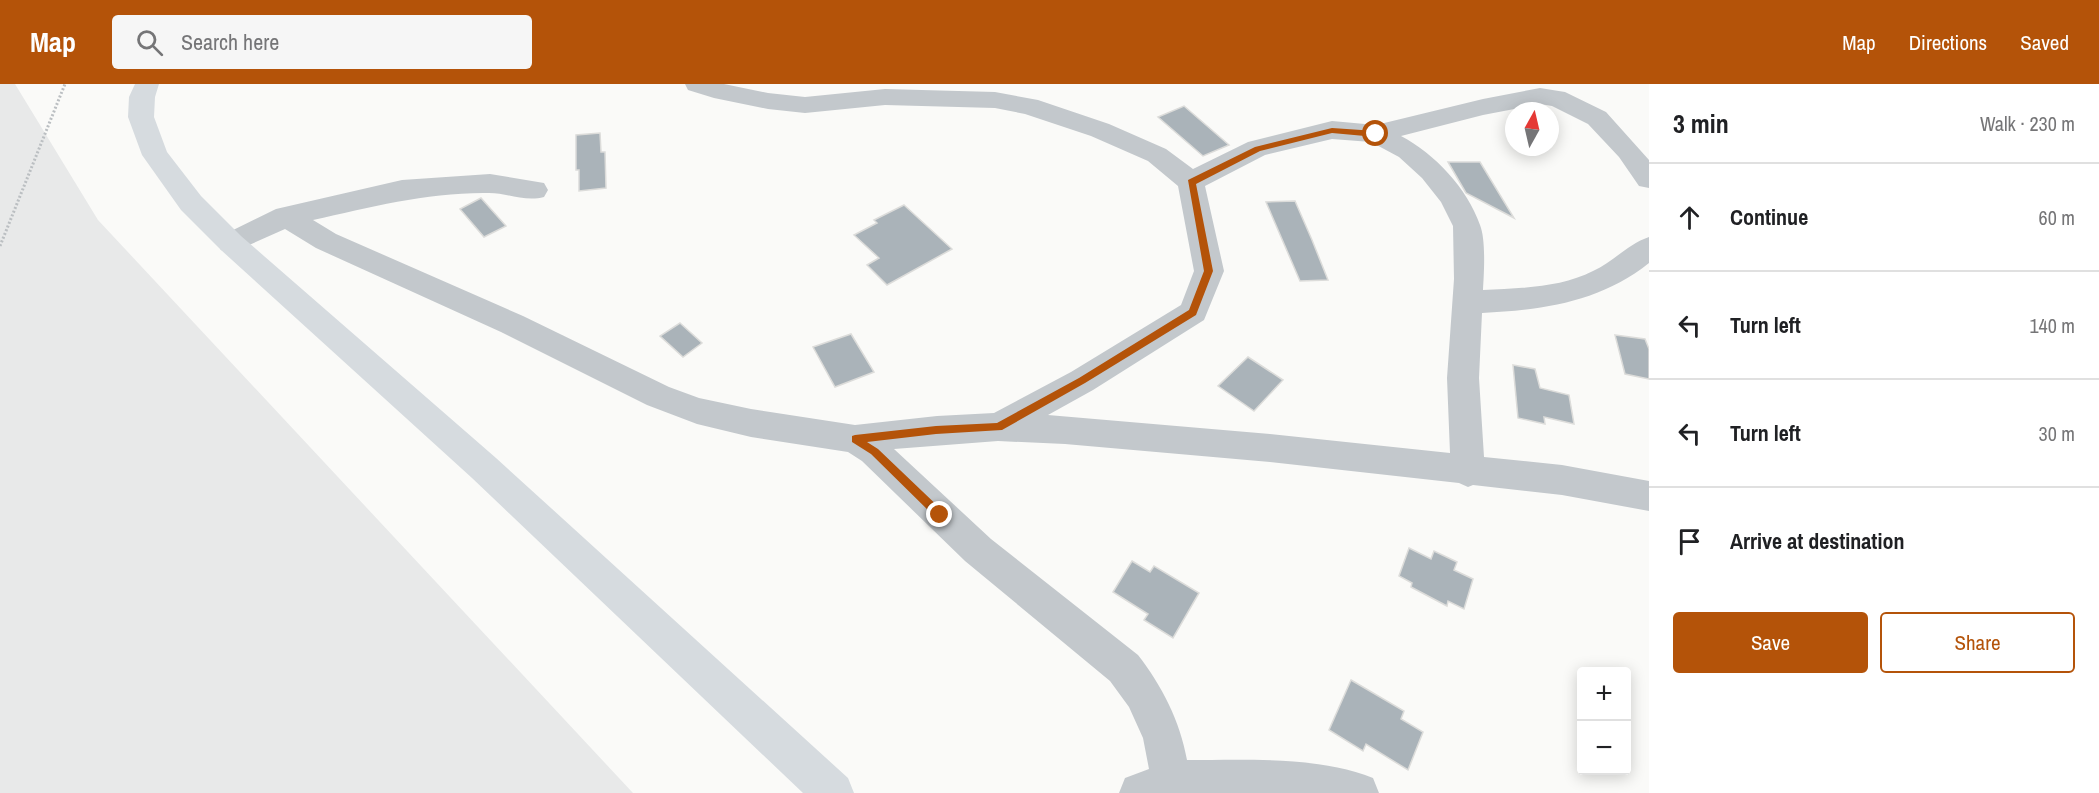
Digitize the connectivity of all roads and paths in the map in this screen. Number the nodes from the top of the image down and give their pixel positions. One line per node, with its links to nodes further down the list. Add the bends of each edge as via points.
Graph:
1 (65, 84): 10 (path)
2 (147, 84): 9 (main road, via 141,117 155,155 191,203)
3 (697, 84): 6 (street, via 768,101 805,105 885,97 995,100 1029,106 1157,155)
4 (1376, 134): 5 (street, via 1483,107 1540,96 1556,98 1597,118); 6 (street, via 1332,130 1257,148); 12 (street, via 1408,151 1452,197 1467,226)
5 (1649, 179)
6 (1191, 182): 13 (street, via 1209,271 1192,312 1082,381)
7 (534, 190): 8 (street, via 490,183 402,190)
8 (286, 216): 9 (street); 14 (street, via 326,241 512,324 658,396 697,411 751,423)
9 (231, 243): 18 (main road, via 484,468)
10 (0, 246)
11 (1649, 248): 12 (street, via 1596,283 1524,300)
12 (1467, 302): 15 (street, via 1463,378)
13 (998, 427): 14 (street); 15 (street, via 1270,448)
14 (855, 439): 17 (street, via 874,452 978,550 1124,668 1143,693 1163,737)
15 (1468, 471): 16 (street, via 1562,480)
16 (1649, 496)
17 (1155, 787): 19 (street, via 1279,780)
18 (833, 793)
19 (1358, 793)

